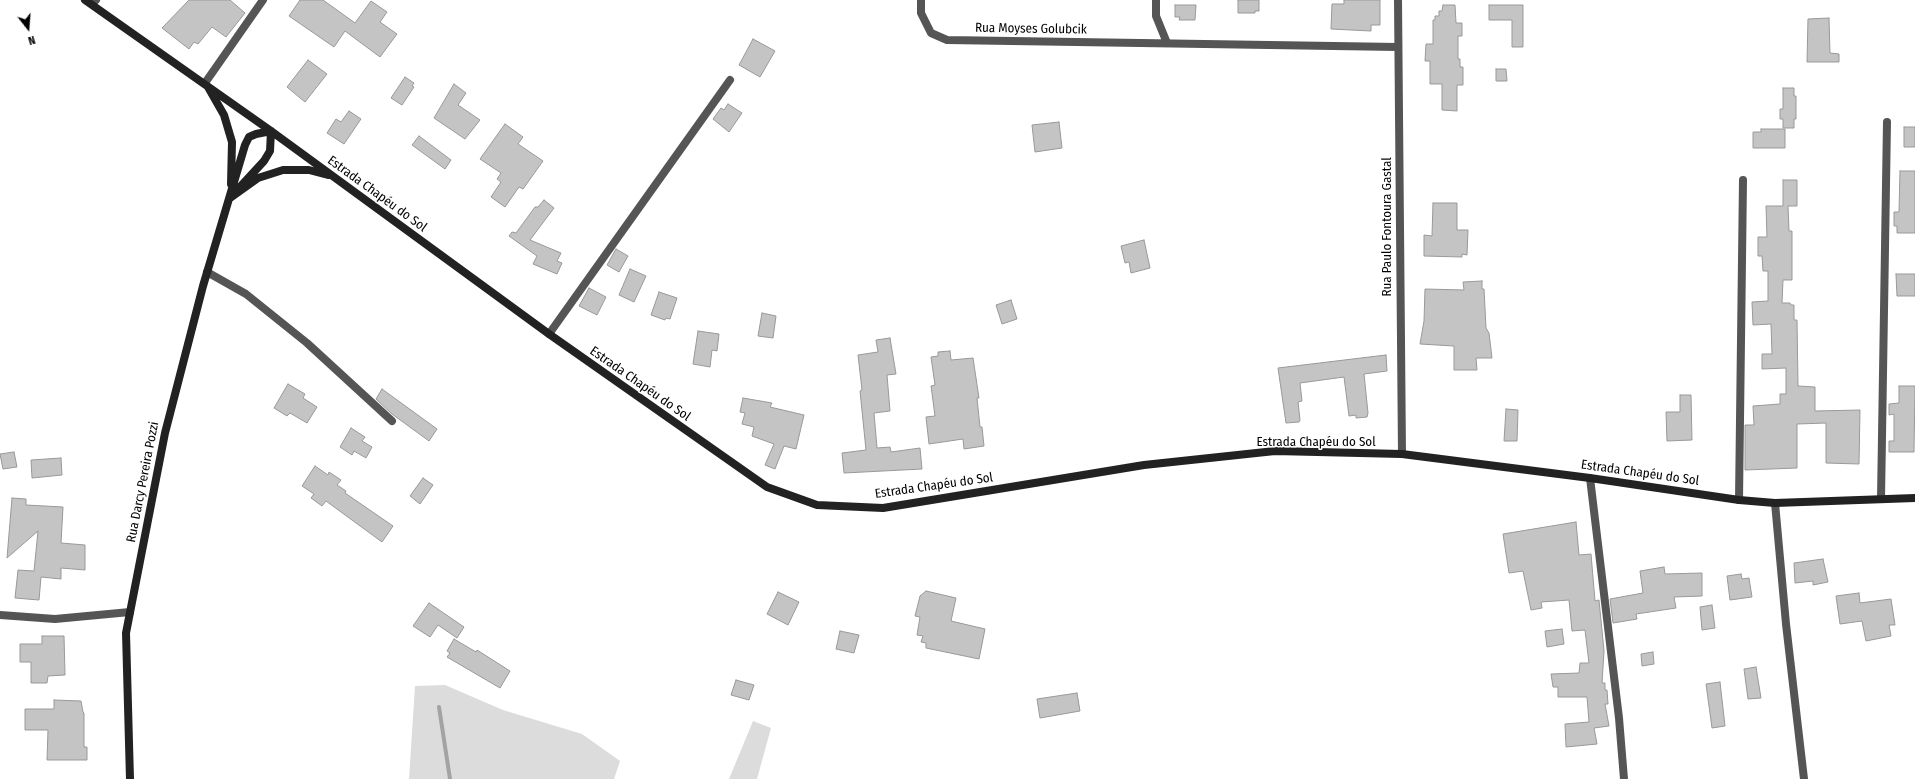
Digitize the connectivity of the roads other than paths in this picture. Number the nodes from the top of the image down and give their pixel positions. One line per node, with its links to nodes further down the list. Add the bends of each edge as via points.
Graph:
1 (263, 0): 9 (street)
2 (921, 0): 6 (street, Rua Moyses Golubcik, via 921,13 931,33 947,40)
3 (1156, 0): 6 (street, via 1156,16)
4 (1398, 0): 7 (street, Rua Paulo Fontoura Gastal)
5 (91, 1): 9 (main road, Estrada Chapéu do Sol)
6 (1167, 43): 7 (street, Rua Moyses Golubcik)
7 (1398, 47): 18 (street, Rua Paulo Fontoura Gastal)
8 (730, 80): 16 (street)
9 (205, 83): 11 (main road, Estrada Chapéu do Sol); 14 (main road, via 224,115 232,142)
10 (1887, 122): 21 (street)
11 (271, 131): 12 (main road, Estrada Chapéu do Sol); 14 (main road, Rua Darcy Pereira Pozzi, via 270,151 264,161); 14 (main road, Rua Darcy Pereira Pozzi, via 249,137)
12 (332, 176): 14 (main road, via 309,170 283,170 258,178); 16 (main road, Estrada Chapéu do Sol)
13 (1742, 180): 22 (street)
14 (230, 198): 15 (main road, Rua Darcy Pereira Pozzi)
15 (207, 272): 17 (street, via 246,294 301,338); 24 (main road, Rua Darcy Pereira Pozzi, via 165,433)
16 (549, 334): 18 (main road, Estrada Chapéu do Sol, via 767,487 818,505 883,508 1144,465 1275,451)
17 (392, 421)
18 (1402, 454): 19 (main road, Estrada Chapéu do Sol)
19 (1590, 478): 22 (main road, Estrada Chapéu do Sol); 27 (street)
20 (1915, 498): 21 (main road, Estrada Chapéu do Sol)
21 (1881, 499): 23 (main road, Estrada Chapéu do Sol)
22 (1739, 500): 23 (main road, Estrada Chapéu do Sol)
23 (1775, 502): 28 (street)
24 (130, 612): 25 (street, via 55,619); 26 (main road, Rua Darcy Pereira Pozzi, via 126,633)
25 (0, 615)
26 (130, 779)
27 (1624, 779)
28 (1804, 779)

